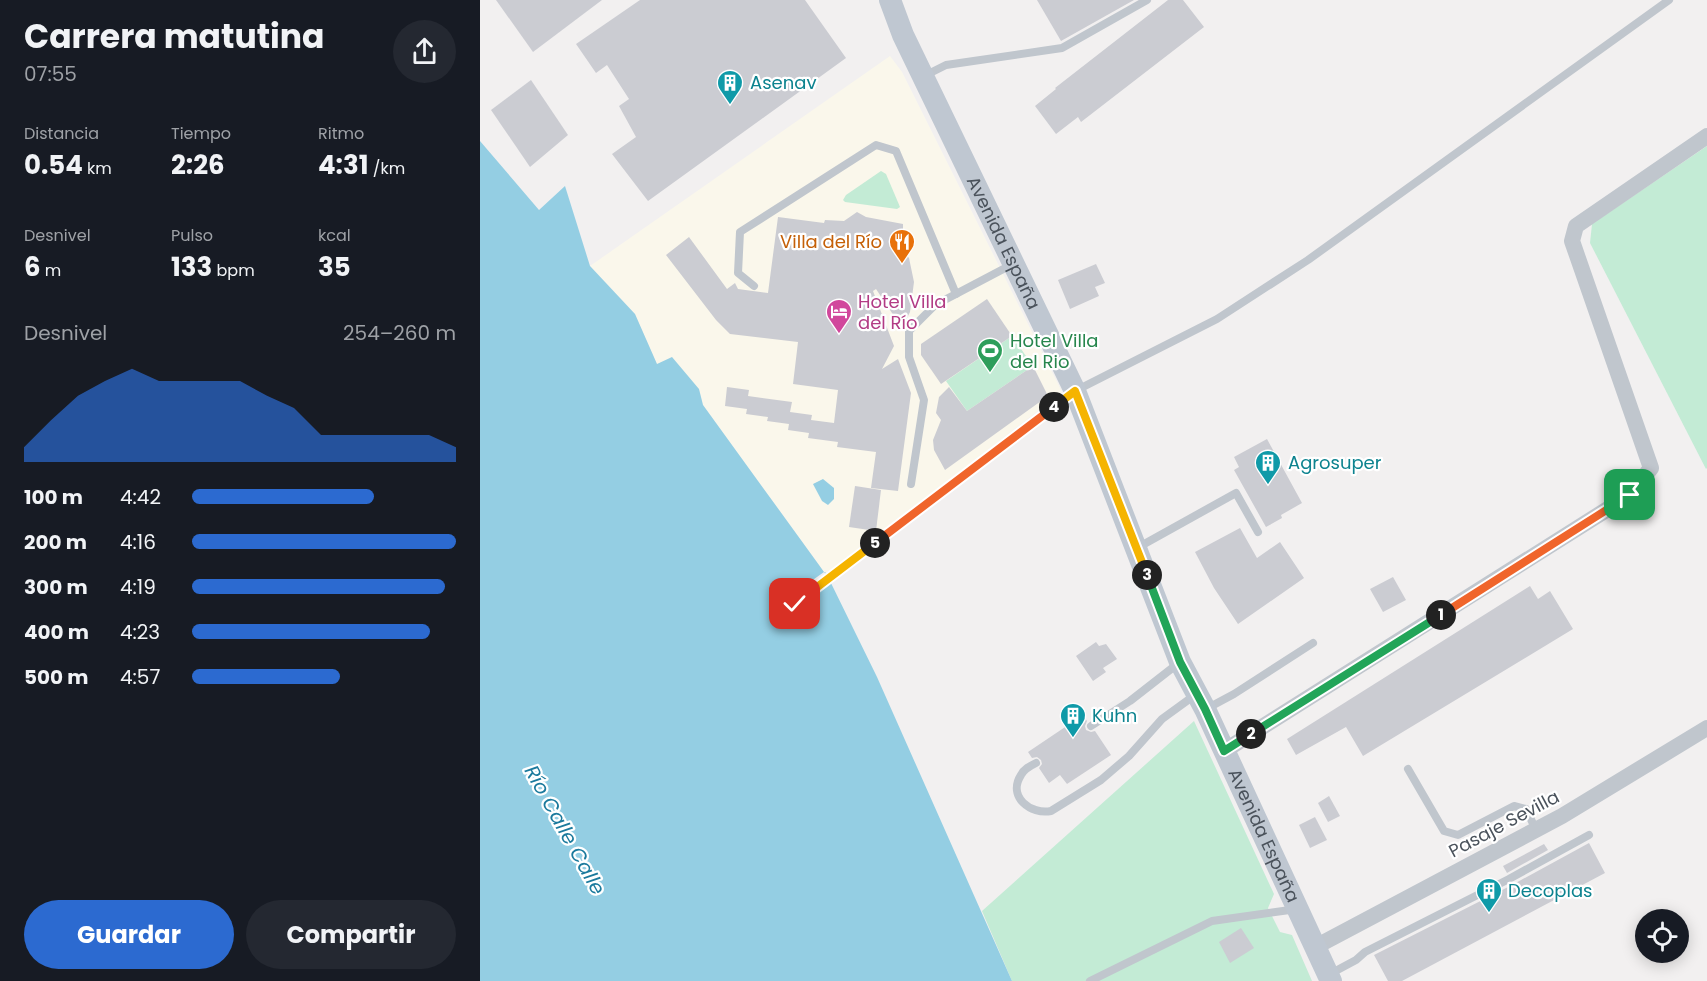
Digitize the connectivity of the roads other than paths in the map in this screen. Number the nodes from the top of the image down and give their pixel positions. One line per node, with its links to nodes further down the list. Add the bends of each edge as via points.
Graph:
1 (890, 0): 4 (main road, Avenida España)
2 (1147, 0): 4 (lane, via 1062,48 946,65)
3 (1669, 0): 9 (lane, via 1308,260 1217,319)
4 (924, 76): 6 (main road, Avenida España)
5 (1707, 136): 19 (street, via 1576,226 1572,241 1652,468 1630,495)
6 (1015, 264): 8 (lane); 9 (main road, Avenida España)
7 (754, 285): 8 (lane, via 738,273 741,232 876,145 896,151)
8 (956, 294): 10 (lane, via 936,305 909,332 909,357 924,400)
9 (1075, 391): 12 (main road, Avenida España); 13 (lane)
10 (911, 484)
11 (1258, 532): 12 (lane, via 1236,494)
12 (1137, 548): 15 (main road, Avenida España)
13 (795, 604)
14 (1313, 643): 16 (lane, via 1234,693)
15 (1180, 662): 16 (main road, Avenida España); 17 (lane)
16 (1201, 701): 19 (main road, Avenida España); 20 (lane, via 1182,703 1101,780 1052,811 1029,809 1019,798 1021,775)
17 (1091, 726)
18 (1707, 728): 22 (street, Pasaje Sevilla)
19 (1224, 751): 24 (main road, Avenida España)
20 (1036, 763)
21 (1408, 769): 22 (lane, via 1444,831 1458,835 1514,806 1526,809)
22 (1536, 830): 25 (street, Pasaje Sevilla)
23 (1589, 835): 26 (lane, via 1365,952)
24 (1298, 909): 25 (main road, Avenida España); 27 (lane, via 1212,921)
25 (1315, 947): 26 (main road, Avenida España)
26 (1329, 978)
27 (1090, 981)

